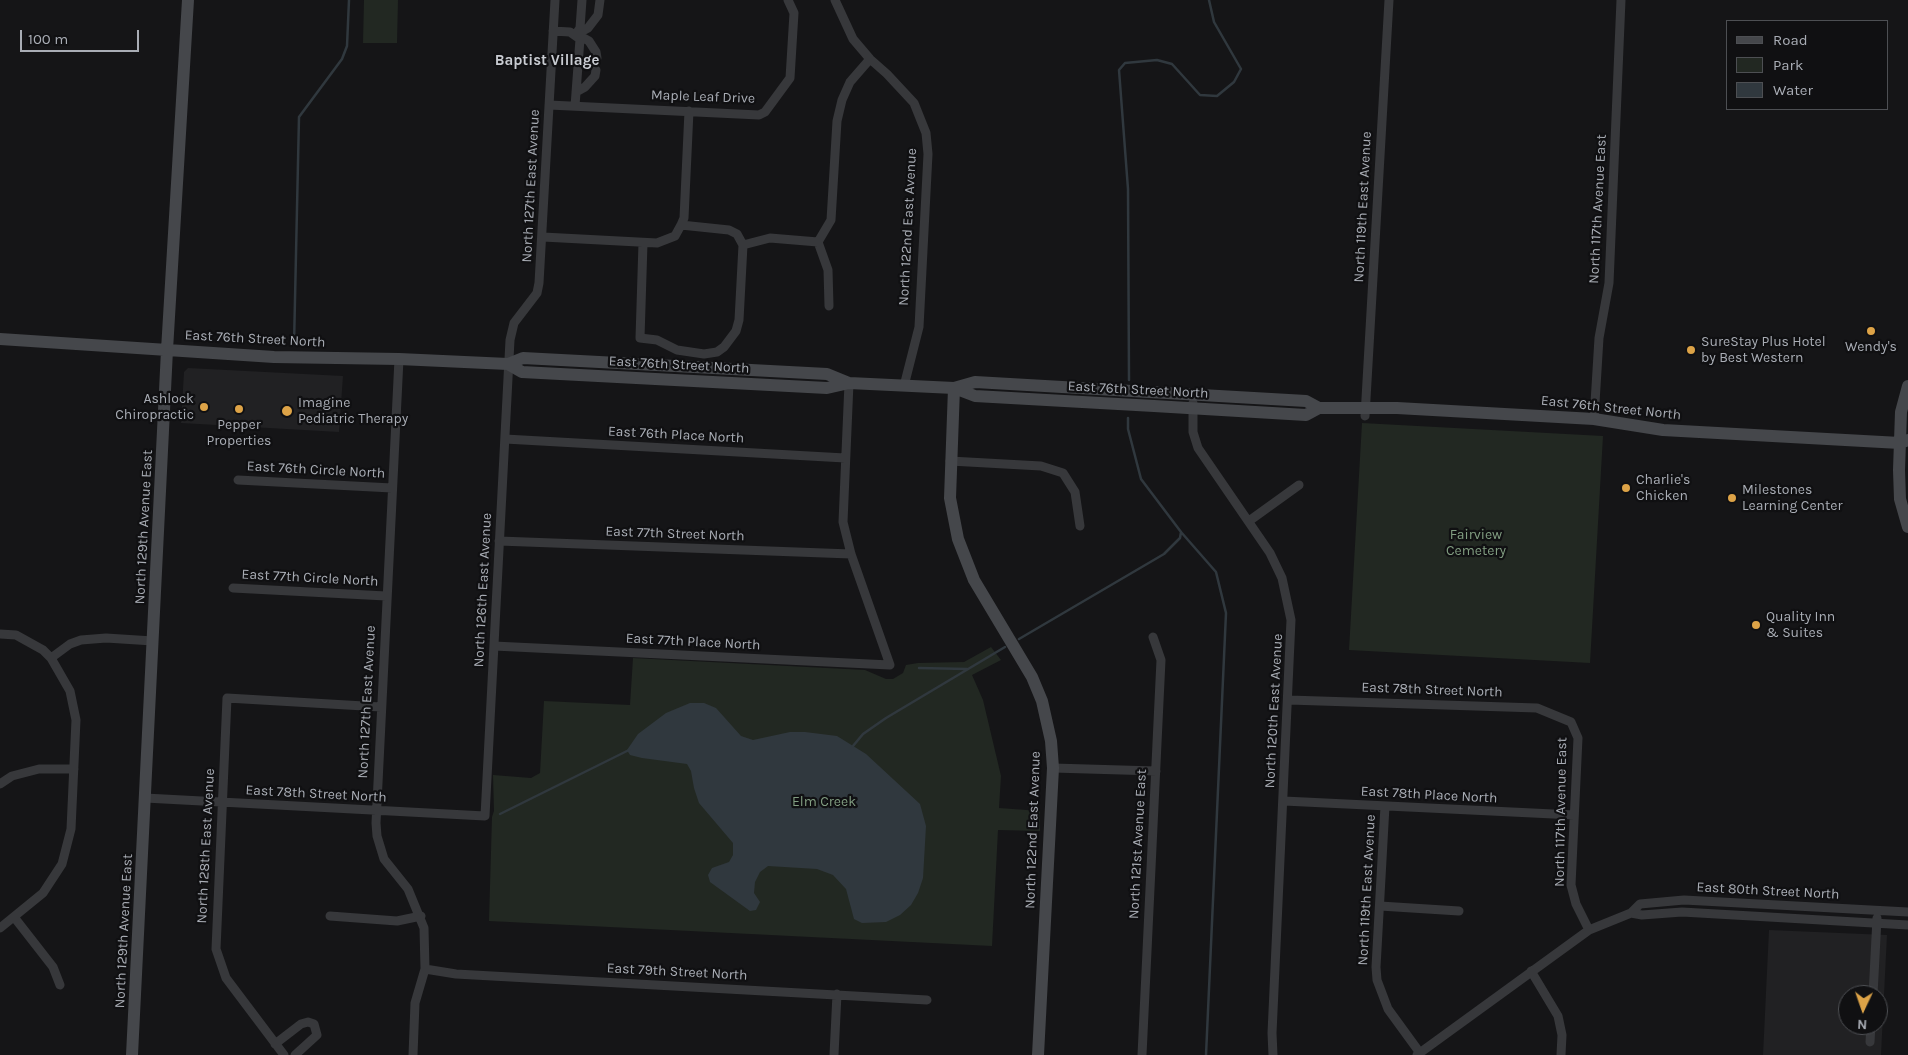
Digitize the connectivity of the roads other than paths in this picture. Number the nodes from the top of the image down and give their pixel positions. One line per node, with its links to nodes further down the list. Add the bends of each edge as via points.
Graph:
1 (188, 0): 25 (main road, North 129th Avenue East)
2 (555, 0): 9 (street, North 127th East Avenue)
3 (582, 0): 10 (street, via 580,28)
4 (600, 0): 10 (street, via 598,15 588,28)
5 (788, 0): 17 (street, Maple Leaf Drive, via 794,13 790,78 765,112 756,115)
6 (835, 0): 12 (street, North 122nd East Avenue, via 849,32)
7 (1389, 0): 35 (street, North 119th East Avenue)
8 (1621, 0): 36 (street, North 117th Avenue East, via 1608,283)
9 (554, 31): 10 (street); 15 (street, North 127th East Avenue)
10 (576, 34): 11 (street, via 590,41); 14 (street, via 580,39)
11 (597, 58)
12 (870, 59): 20 (street, via 850,82 842,100 837,121 831,220); 29 (street, North 122nd East Avenue, via 914,103 924,123 927,144 919,327)
13 (596, 70): 14 (street, via 590,82)
14 (576, 92): 16 (street)
15 (549, 105): 16 (street, Maple Leaf Drive); 19 (street, North 127th East Avenue)
16 (576, 106): 17 (street, Maple Leaf Drive)
17 (689, 111): 18 (street, via 684,218)
18 (681, 225): 21 (street, via 675,236 666,241); 22 (street, via 729,230 737,234)
19 (542, 236): 21 (street); 27 (street, North 127th East Avenue, via 537,292 519,314 511,331)
20 (818, 242): 22 (street, via 770,238); 23 (street, via 828,270)
21 (643, 243): 22 (street, via 640,338 657,340 677,350 704,354 717,352 730,341 739,320)
22 (743, 245)
23 (829, 306)
24 (0, 339): 25 (main road, East 76th Street North)
25 (166, 350): 26 (main road, East 76th Street North, via 274,357); 53 (main road, North 129th Avenue East)
26 (399, 359): 27 (main road, East 76th Street North); 43 (street, North 127th East Avenue)
27 (508, 364): 28 (main road, East 76th Street North, via 523,358 827,374); 37 (street, North 126th East Avenue)
28 (849, 382): 29 (main road, East 76th Street North); 39 (street)
29 (904, 386): 31 (main road, East 76th Street North)
30 (1908, 386): 38 (main road, via 1901,412)
31 (954, 388): 32 (main road, East 76th Street North, via 975,382); 33 (main road, East 76th Street North, via 975,396); 40 (main road, North 122nd East Avenue)
32 (1194, 394): 33 (street, North 120th East Avenue); 34 (main road, East 76th Street North, via 1306,401)
33 (1193, 408): 34 (main road, East 76th Street North, via 1306,414); 44 (street, North 120th East Avenue, via 1193,432 1198,448)
34 (1319, 408): 35 (main road, East 76th Street North)
35 (1365, 411): 36 (main road, East 76th Street North)
36 (1594, 419): 38 (main road, East 76th Street North, via 1663,430)
37 (504, 439): 39 (street, East 76th Place North); 47 (street, North 126th East Avenue)
38 (1905, 443): 46 (main road, via 1900,499)
39 (845, 458): 48 (street, via 843,522)
40 (950, 461): 45 (street, via 1042,466 1063,473 1076,492); 59 (main road, North 122nd East Avenue, via 950,498 958,539 974,580 1035,685 1048,723)
41 (238, 480): 43 (street, East 76th Circle North)
42 (1299, 485): 44 (street)
43 (392, 488): 50 (street, North 127th East Avenue)
44 (1249, 521): 56 (street, North 120th East Avenue, via 1276,564 1290,606)
45 (1080, 526)
46 (1908, 528)
47 (499, 541): 48 (street, East 77th Street North); 54 (street, North 126th East Avenue)
48 (851, 554): 54 (street, East 77th Place North, via 890,665)
49 (233, 588): 50 (street, East 77th Circle North)
50 (386, 596): 57 (street, North 127th East Avenue)
51 (0, 634): 55 (street, via 16,635)
52 (1153, 637): 61 (street, North 121st Avenue East, via 1161,660)
53 (153, 641): 55 (street, via 82,640 70,644); 63 (main road, North 129th Avenue East)
54 (494, 646): 68 (street, North 126th East Avenue)
55 (51, 658): 60 (street, via 70,691 74,706)
56 (1289, 700): 58 (street, East 78th Street North, via 1538,708); 64 (street, North 120th East Avenue)
57 (380, 707): 65 (street, North 128th East Avenue, via 227,698); 67 (street, North 127th East Avenue)
58 (1571, 722): 69 (street, North 117th Avenue East, via 1578,738)
59 (1053, 768): 61 (street); 97 (main road, North 122nd East Avenue)
60 (74, 769): 62 (street, via 39,769); 77 (street, via 72,829 62,864 43,893)
61 (1156, 771): 98 (street, North 121st Avenue East)
62 (0, 784)
63 (145, 798): 65 (street, East 78th Street North); 92 (main road, North 129th Avenue East)
64 (1284, 801): 66 (street, East 78th Place North); 99 (street, North 120th East Avenue)
65 (222, 803): 67 (street, East 78th Street North); 90 (street, North 128th East Avenue, via 216,949 222,970)
66 (1384, 806): 69 (street, East 78th Place North); 70 (street, North 119th East Avenue)
67 (376, 811): 68 (street, East 78th Street North); 76 (street, North 127th East Avenue, via 380,849 408,889)
68 (485, 816)
69 (1574, 816): 81 (street, North 117th Avenue East, via 1571,886)
70 (1380, 906): 71 (street); 91 (street, North 119th East Avenue, via 1376,966 1380,991 1388,1009)
71 (1459, 911)
72 (1877, 911): 73 (street, East 80th Street North); 74 (street, East 80th Street North, via 1669,900 1640,904); 78 (street)
73 (1908, 912)
74 (1631, 913): 78 (street, East 80th Street North, via 1682,912); 81 (street, East 80th Street North)
75 (330, 916): 76 (street, via 397,921)
76 (421, 916): 82 (street, North 127th East Avenue, via 426,940)
77 (14, 917): 80 (street); 84 (street, via 53,967)
78 (1876, 924): 79 (street, East 80th Street North); 85 (street)
79 (1908, 925)
80 (0, 928)
81 (1589, 930): 83 (street, East 80th Street North)
82 (426, 970): 86 (street, East 79th Street North); 95 (street, North 127th East Avenue, via 415,1003)
83 (1531, 971): 91 (street, East 80th Street North); 100 (street, via 1558,1016 1562,1035)
84 (60, 985)
85 (1873, 985)
86 (837, 994): 87 (street, East 79th Street North); 96 (street)
87 (927, 1000)
88 (1870, 1035): 89 (street)
89 (1870, 1042)
90 (275, 1044): 93 (street, North 128th East Avenue); 94 (street, via 300,1024 314,1024 317,1035)
91 (1419, 1054)
92 (132, 1055)
93 (284, 1055)
94 (295, 1055)
95 (412, 1055)
96 (834, 1055)
97 (1038, 1055)
98 (1142, 1055)
99 (1272, 1055)
100 (1561, 1055)

